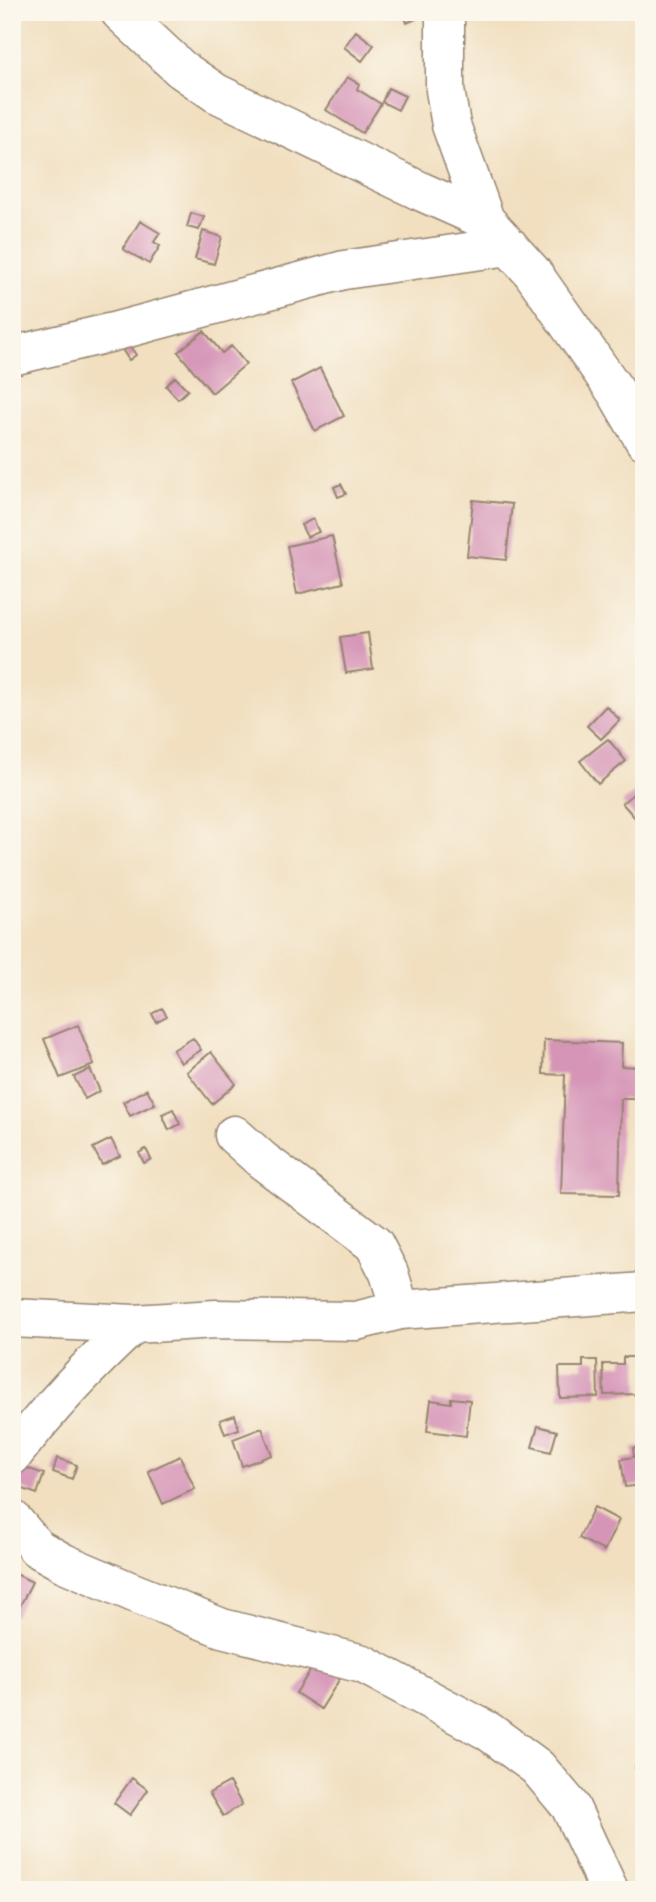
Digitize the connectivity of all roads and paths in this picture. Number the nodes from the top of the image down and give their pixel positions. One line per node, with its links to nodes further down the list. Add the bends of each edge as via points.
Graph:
1 (120, 12): 3 (street, via 216,93)
2 (445, 12): 3 (street, via 445,90 451,125)
3 (497, 233): 4 (street); 5 (street, via 540,283)
4 (12, 356)
5 (644, 440)
6 (234, 1135): 8 (street, via 374,1244)
7 (644, 1293): 8 (street)
8 (400, 1310): 10 (street, via 355,1321)
9 (12, 1318): 10 (street)
10 (134, 1324): 11 (street, via 74,1382)
11 (12, 1456)
12 (12, 1519): 13 (street, via 37,1548 64,1563 222,1628 363,1664 488,1731 537,1767 570,1806)
13 (609, 1890)

